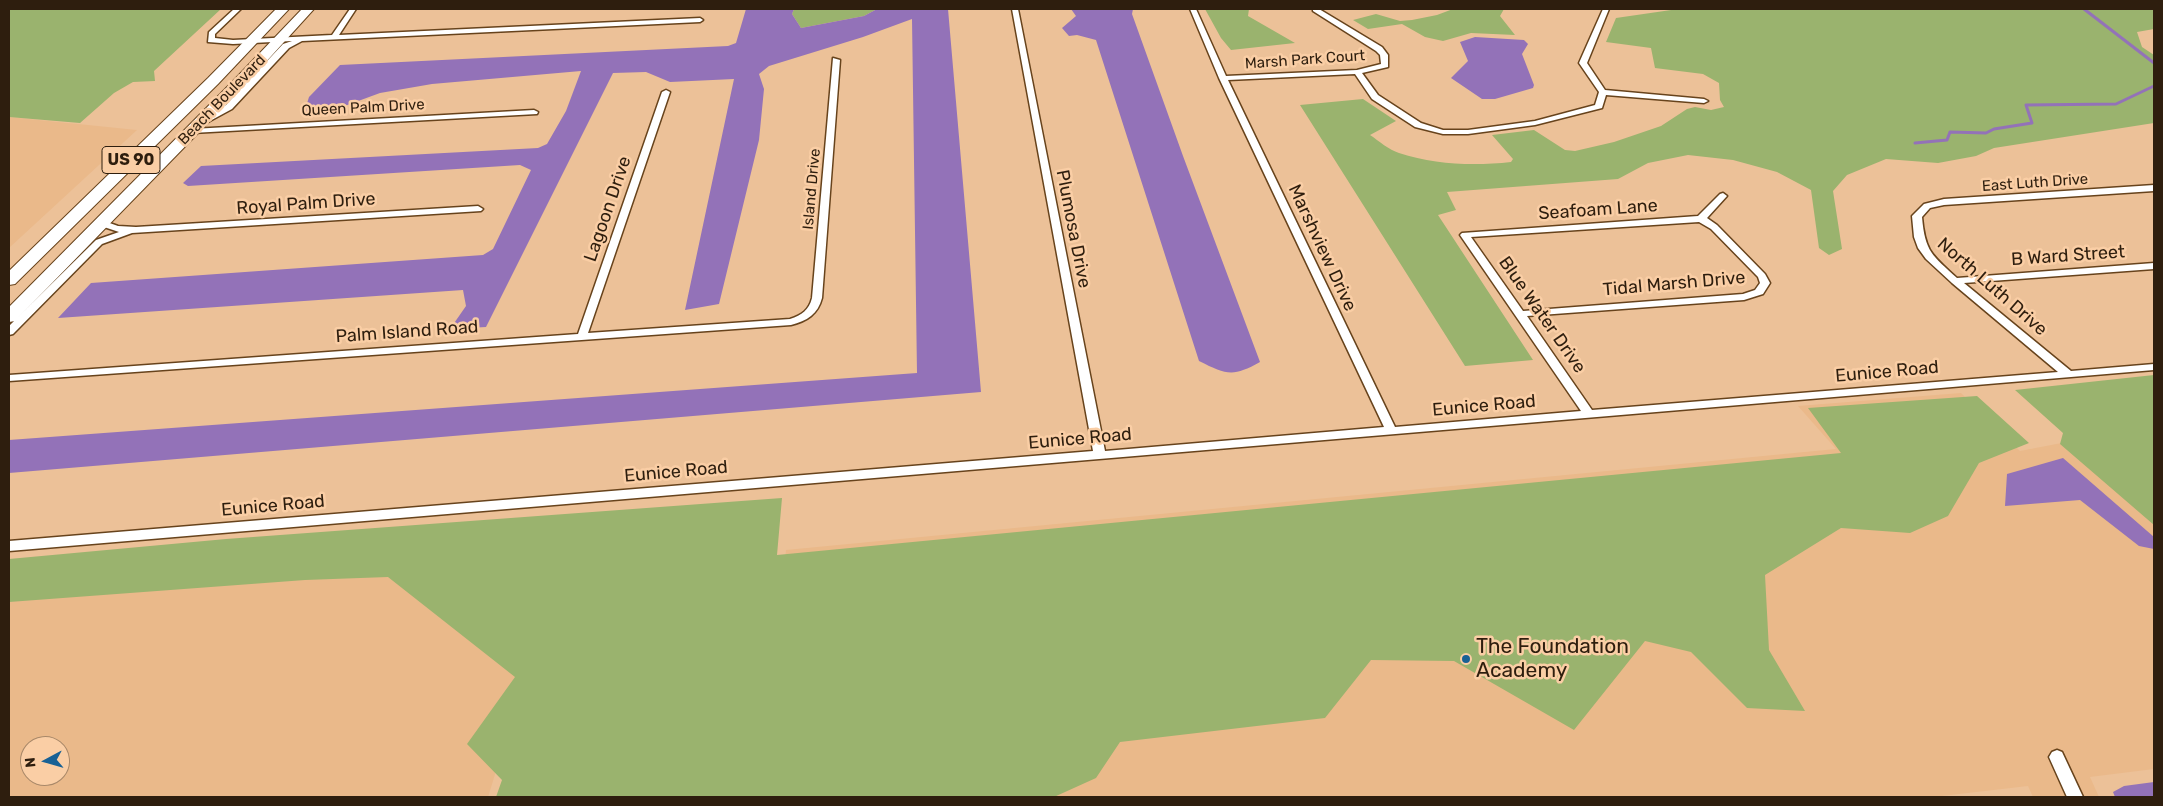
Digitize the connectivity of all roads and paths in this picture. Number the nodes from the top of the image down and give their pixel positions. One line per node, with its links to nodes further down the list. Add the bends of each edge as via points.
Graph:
1 (238, 9): 13 (street, via 211,33 211,40)
2 (283, 9): 13 (highway, US 90)
3 (308, 9): 12 (highway, Beach Boulevard / US 90)
4 (353, 9): 10 (street)
5 (1015, 9): 47 (street, Plumosa Drive)
6 (1192, 9): 17 (street, Marshview Drive)
7 (1316, 9): 16 (street, Marsh Park Court, via 1384,54 1385,65)
8 (1606, 9): 19 (street, via 1583,63)
9 (700, 20): 10 (street)
10 (334, 37): 11 (street)
11 (313, 38): 12 (street); 22 (street, via 286,46 229,106)
12 (280, 39): 13 (street); 22 (highway, Beach Boulevard / US 90)
13 (253, 41): 14 (highway, US 90)
14 (234, 59): 22 (highway, via 233,70 182,122 184,127); 23 (highway, US 90)
15 (836, 60): 38 (street, Island Drive, via 817,298 816,306)
16 (1357, 72): 17 (street, Marsh Park Court); 19 (street, via 1375,97 1418,125 1443,132 1535,123 1599,106)
17 (1223, 78): 46 (street, Marshview Drive)
18 (666, 92): 41 (street, Lagoon Drive)
19 (1602, 92): 20 (street)
20 (1704, 101)
21 (534, 112): 22 (street, Queen Palm Drive)
22 (196, 127): 28 (highway, Beach Boulevard / US 90)
23 (146, 146): 28 (highway, via 158,154 114,198); 32 (highway, US 90)
24 (2154, 188): 27 (street, East Luth Drive, via 1944,202 1927,206)
25 (1723, 196): 29 (street)
26 (478, 209): 30 (street, Royal Palm Drive)
27 (1920, 213): 35 (street, North Luth Drive, via 1917,221 1923,248)
28 (106, 218): 30 (street, Royal Palm Drive, via 117,229); 39 (highway, Beach Boulevard / US 90)
29 (1701, 219): 31 (street, Seafoam Lane); 37 (street, Tidal Marsh Drive, via 1714,226 1762,276 1765,283 1759,292 1744,297)
30 (136, 230): 40 (street, Royal Palm Drive, via 99,242)
31 (1465, 234): 37 (street, Blue Water Drive)
32 (26, 262): 34 (highway, US 90); 36 (highway, via 24,278)
33 (2154, 266): 35 (street, B Ward Street)
34 (9, 280)
35 (1955, 281): 43 (street, North Luth Drive)
36 (9, 293)
37 (1520, 314): 45 (street, Blue Water Drive)
38 (807, 316): 41 (street, Palm Island Road, via 791,322)
39 (9, 317)
40 (9, 332)
41 (582, 337): 44 (street, Palm Island Road)
42 (2154, 367): 43 (street, Eunice Road)
43 (2068, 374): 45 (street, Eunice Road)
44 (9, 378)
45 (1590, 415): 46 (street, Eunice Road)
46 (1391, 431): 47 (street, Eunice Road)
47 (1100, 455): 48 (street, Eunice Road)
48 (9, 546)
49 (2057, 757): 50 (street)
50 (2075, 797)

